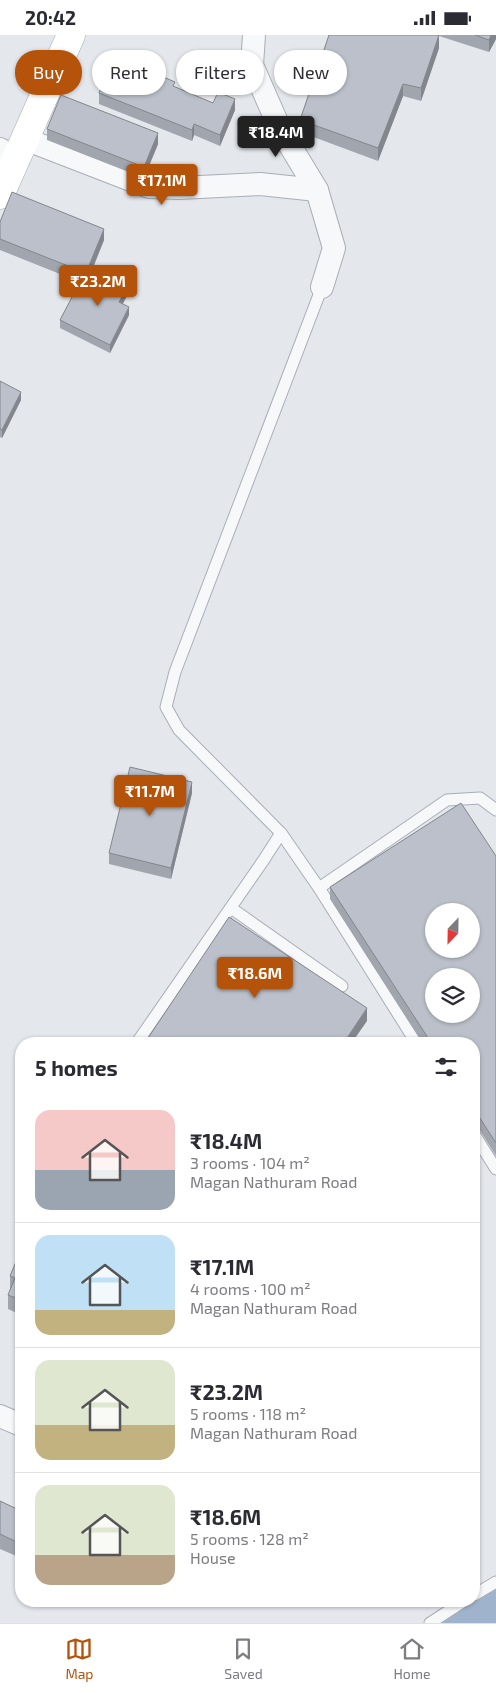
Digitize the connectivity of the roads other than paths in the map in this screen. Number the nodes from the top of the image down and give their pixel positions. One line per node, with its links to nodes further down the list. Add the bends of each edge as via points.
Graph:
1 (71, 35): 3 (main road)
2 (254, 35): 4 (street, via 252,65 280,129)
3 (14, 149): 4 (street, via 149,187 260,184); 5 (main road)
4 (317, 191): 6 (street, via 334,248)
5 (0, 195)
6 (322, 287): 8 (lane, via 178,663 166,707 179,730)
7 (496, 810): 9 (lane, via 480,799 447,800)
8 (280, 833): 9 (lane); 10 (lane)
9 (319, 888): 13 (lane)
10 (231, 907): 11 (lane); 12 (lane)
11 (342, 986)
12 (141, 1037)
13 (413, 1037)
14 (480, 1144): 15 (lane)
15 (496, 1169)
16 (0, 1416): 17 (street)
17 (15, 1422)
18 (496, 1582): 19 (lane)
19 (480, 1591)
20 (455, 1607): 21 (lane)
21 (430, 1623)

